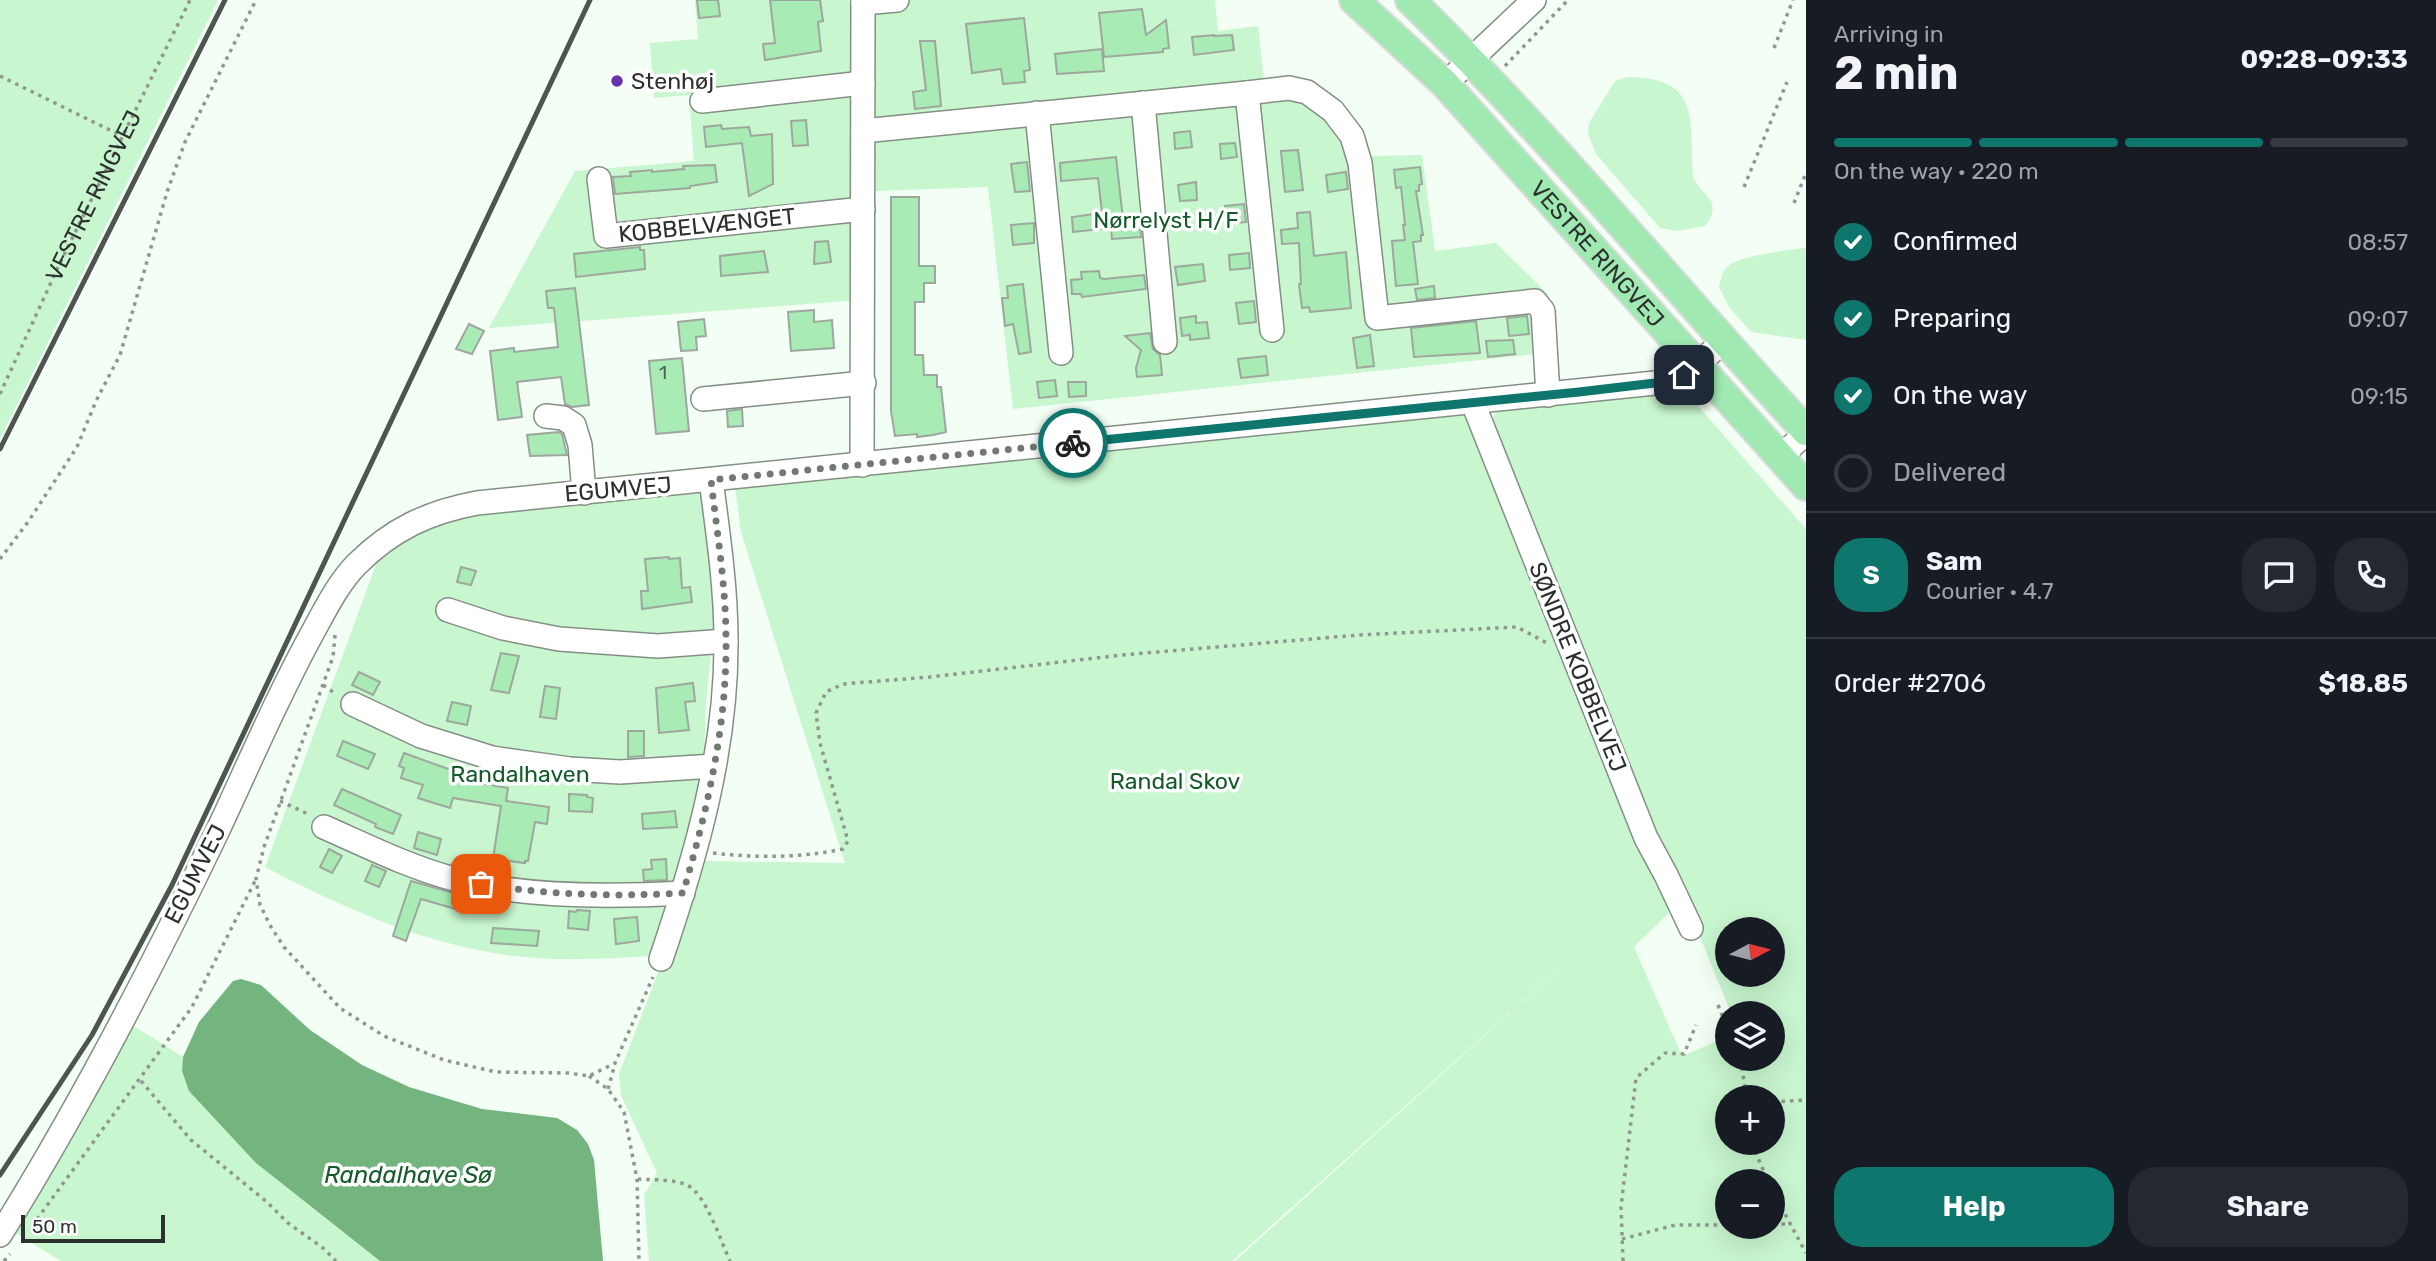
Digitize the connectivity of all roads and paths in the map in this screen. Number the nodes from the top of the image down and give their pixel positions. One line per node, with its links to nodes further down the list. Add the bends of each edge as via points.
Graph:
1 (190, 0): 22 (path, VESTRE RINGVEJ)
2 (256, 0): 45 (path, via 186,142 120,355 77,447)
3 (897, 0): 9 (street)
4 (1354, 0): 16 (main road, VESTRE RINGVEJ)
5 (1410, 0): 11 (main road, VESTRE RINGVEJ)
6 (1534, 0): 11 (street)
7 (1568, 0): 12 (path)
8 (1793, 0): 10 (path)
9 (863, 2): 15 (street)
10 (1773, 48)
11 (1471, 59): 16 (street); 30 (main road, VESTRE RINGVEJ)
12 (1503, 67)
13 (0, 76): 22 (path)
14 (1787, 82): 25 (path)
15 (863, 83): 18 (street); 21 (street)
16 (1445, 84): 32 (main road, VESTRE RINGVEJ)
17 (1247, 93): 19 (street); 28 (street); 35 (street, via 1289,88 1307,92 1333,111 1352,136 1360,163 1377,318 1535,300 1543,311)
18 (702, 101)
19 (1143, 103): 20 (street); 29 (street)
20 (1037, 113): 21 (street); 31 (street)
21 (863, 131): 27 (street)
22 (122, 136): 34 (path, VESTRE RINGVEJ)
23 (1806, 173): 26 (path)
24 (599, 179): 27 (street, KOBBELVÆNGET, via 606,236)
25 (1744, 187)
26 (1794, 203)
27 (863, 209): 33 (street)
28 (1272, 330)
29 (1166, 342)
30 (1723, 342): 32 (street, EGUMVEJ); 39 (main road, VESTRE RINGVEJ)
31 (1061, 353)
32 (1698, 365): 35 (street, EGUMVEJ, via 1677,378 1655,383); 40 (main road, VESTRE RINGVEJ)
33 (864, 383): 36 (street); 41 (street)
34 (0, 394)
35 (1548, 395): 37 (street, EGUMVEJ)
36 (703, 399)
37 (1473, 403): 41 (street, EGUMVEJ); 57 (street, SØNDRE KOBBELVEJ, via 1646,838)
38 (546, 416): 44 (street, via 574,425)
39 (1806, 432): 40 (street)
40 (1780, 457): 43 (main road, VESTRE RINGVEJ)
41 (862, 465): 42 (street, EGUMVEJ)
42 (711, 480): 44 (street, EGUMVEJ); 48 (street)
43 (1806, 486)
44 (584, 492): 46 (street, EGUMVEJ, via 477,503 417,520 356,566)
45 (0, 559)
46 (327, 608): 52 (path, via 335,634 333,657); 73 (street, EGUMVEJ)
47 (448, 610): 48 (street, via 503,628 559,639 659,646)
48 (726, 640): 51 (street)
49 (1550, 645): 54 (path, via 1517,627 1359,635 843,684 826,692 816,713 848,841 843,849 785,857)
50 (353, 704): 51 (street, via 421,736 492,758 620,772)
51 (714, 766): 54 (street)
52 (280, 801): 53 (path, via 318,818); 55 (path)
53 (324, 828): 56 (street, via 455,880 564,894)
54 (695, 851): 56 (street)
55 (256, 879): 61 (path, via 260,905 284,947 340,1008 384,1036 444,1060 496,1072); 62 (path, via 192,1007)
56 (683, 893): 58 (street)
57 (1691, 928)
58 (661, 959): 60 (path)
59 (1696, 1026): 72 (path, via 1684,1054 1665,1054 1636,1078 1621,1207)
60 (615, 1063): 61 (path); 63 (path)
61 (589, 1076): 63 (path)
62 (141, 1081): 71 (path); 76 (path, via 191,1140)
63 (608, 1089): 66 (path, via 624,1112)
64 (1806, 1100): 65 (path)
65 (1785, 1101)
66 (637, 1179): 77 (path); 78 (path, via 690,1186 701,1198)
67 (1785, 1215): 69 (path)
68 (1785, 1224): 69 (path)
69 (1790, 1224): 74 (path)
70 (1715, 1225): 72 (path, via 1675,1225)
71 (32, 1226)
72 (1622, 1239): 79 (path)
73 (8, 1241): 75 (path)
74 (1806, 1253)
75 (4, 1261)
76 (336, 1261)
77 (639, 1261)
78 (730, 1261)
79 (1623, 1261)

